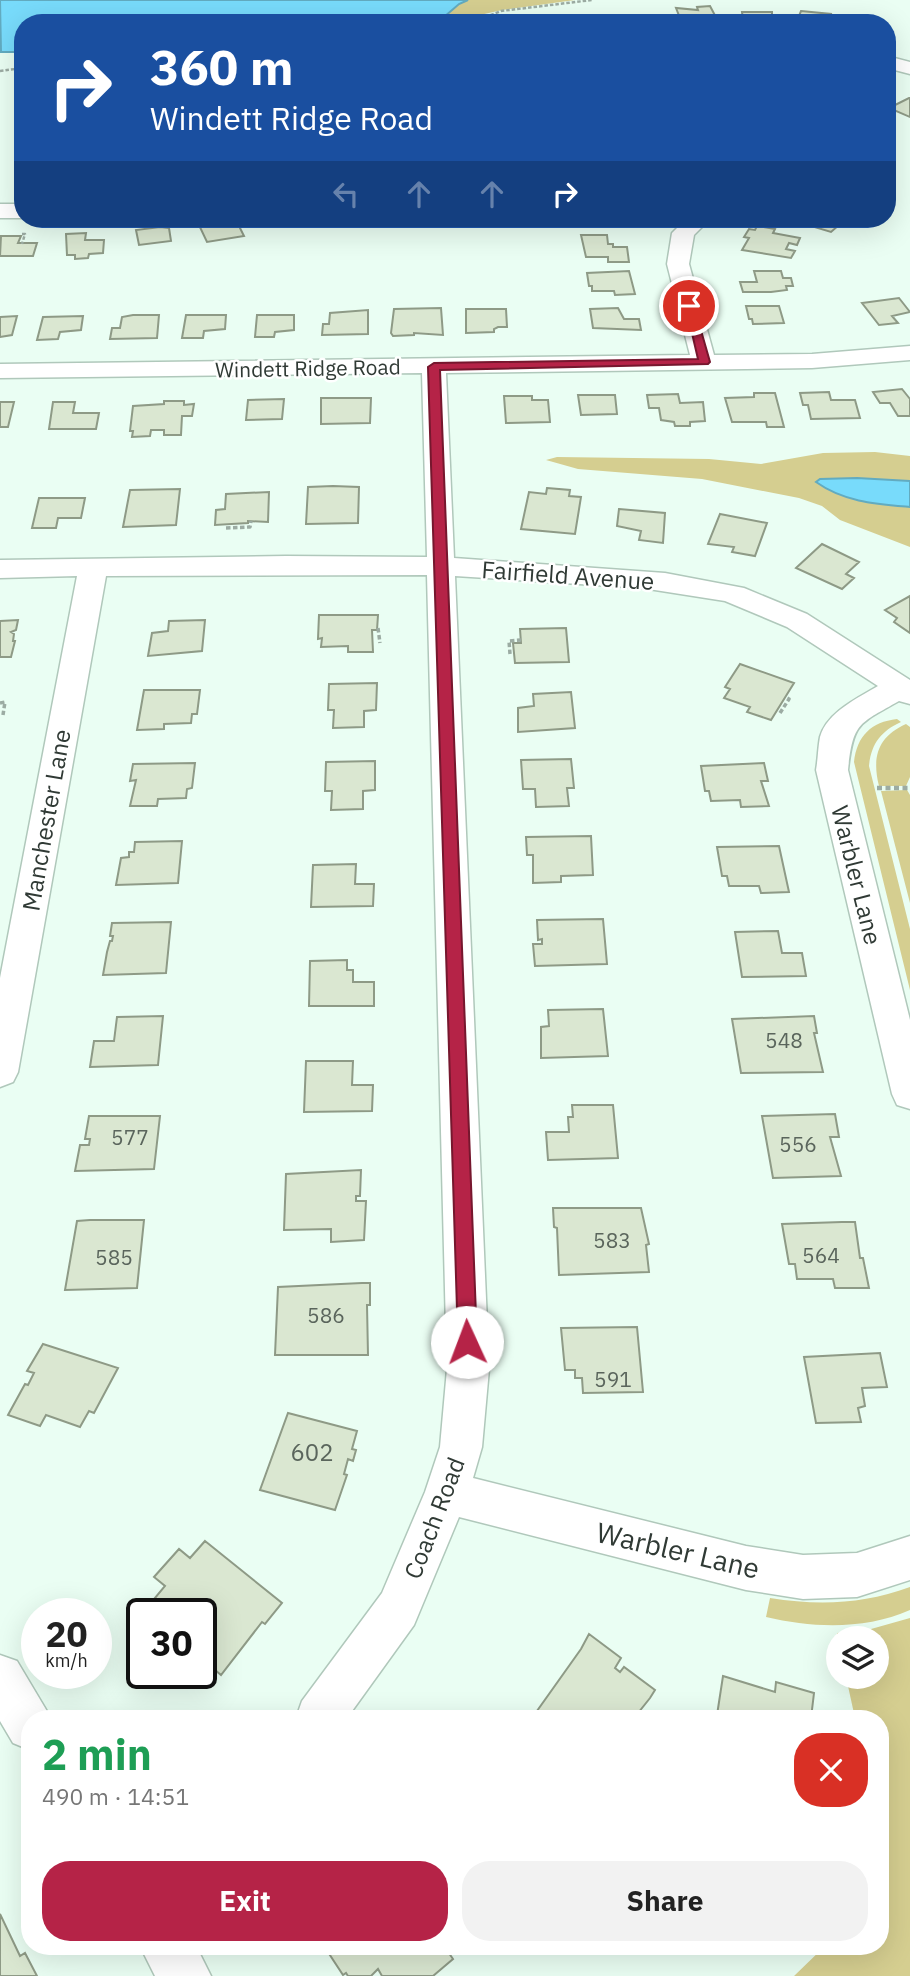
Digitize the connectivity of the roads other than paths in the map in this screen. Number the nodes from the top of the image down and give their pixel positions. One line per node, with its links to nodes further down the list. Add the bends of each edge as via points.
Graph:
1 (689, 228): 3 (street, via 683,233 678,264)
2 (910, 353): 3 (street, Windett Ridge Road)
3 (704, 362): 4 (street, Windett Ridge Road)
4 (434, 367): 5 (street, Windett Ridge Road); 6 (street, Coach Road)
5 (0, 371)
6 (441, 566): 7 (street, Fairfield Avenue); 9 (street, Fairfield Avenue, via 711,589 793,617); 12 (street, Coach Road, via 468,1369 461,1447)
7 (93, 568): 8 (street, Fairfield Avenue); 10 (street, Manchester Lane)
8 (0, 569)
9 (905, 691): 11 (street, Warbler Lane, via 855,713 836,735 832,770)
10 (0, 1072)
11 (910, 1094)
12 (447, 1493): 13 (street, Warbler Lane, via 746,1568 803,1577 857,1576); 15 (street, Coach Road, via 398,1609)
13 (910, 1558)
14 (0, 1678): 16 (street)
15 (325, 1710)
16 (21, 1712)
17 (172, 1955): 18 (street)
18 (185, 1976)

